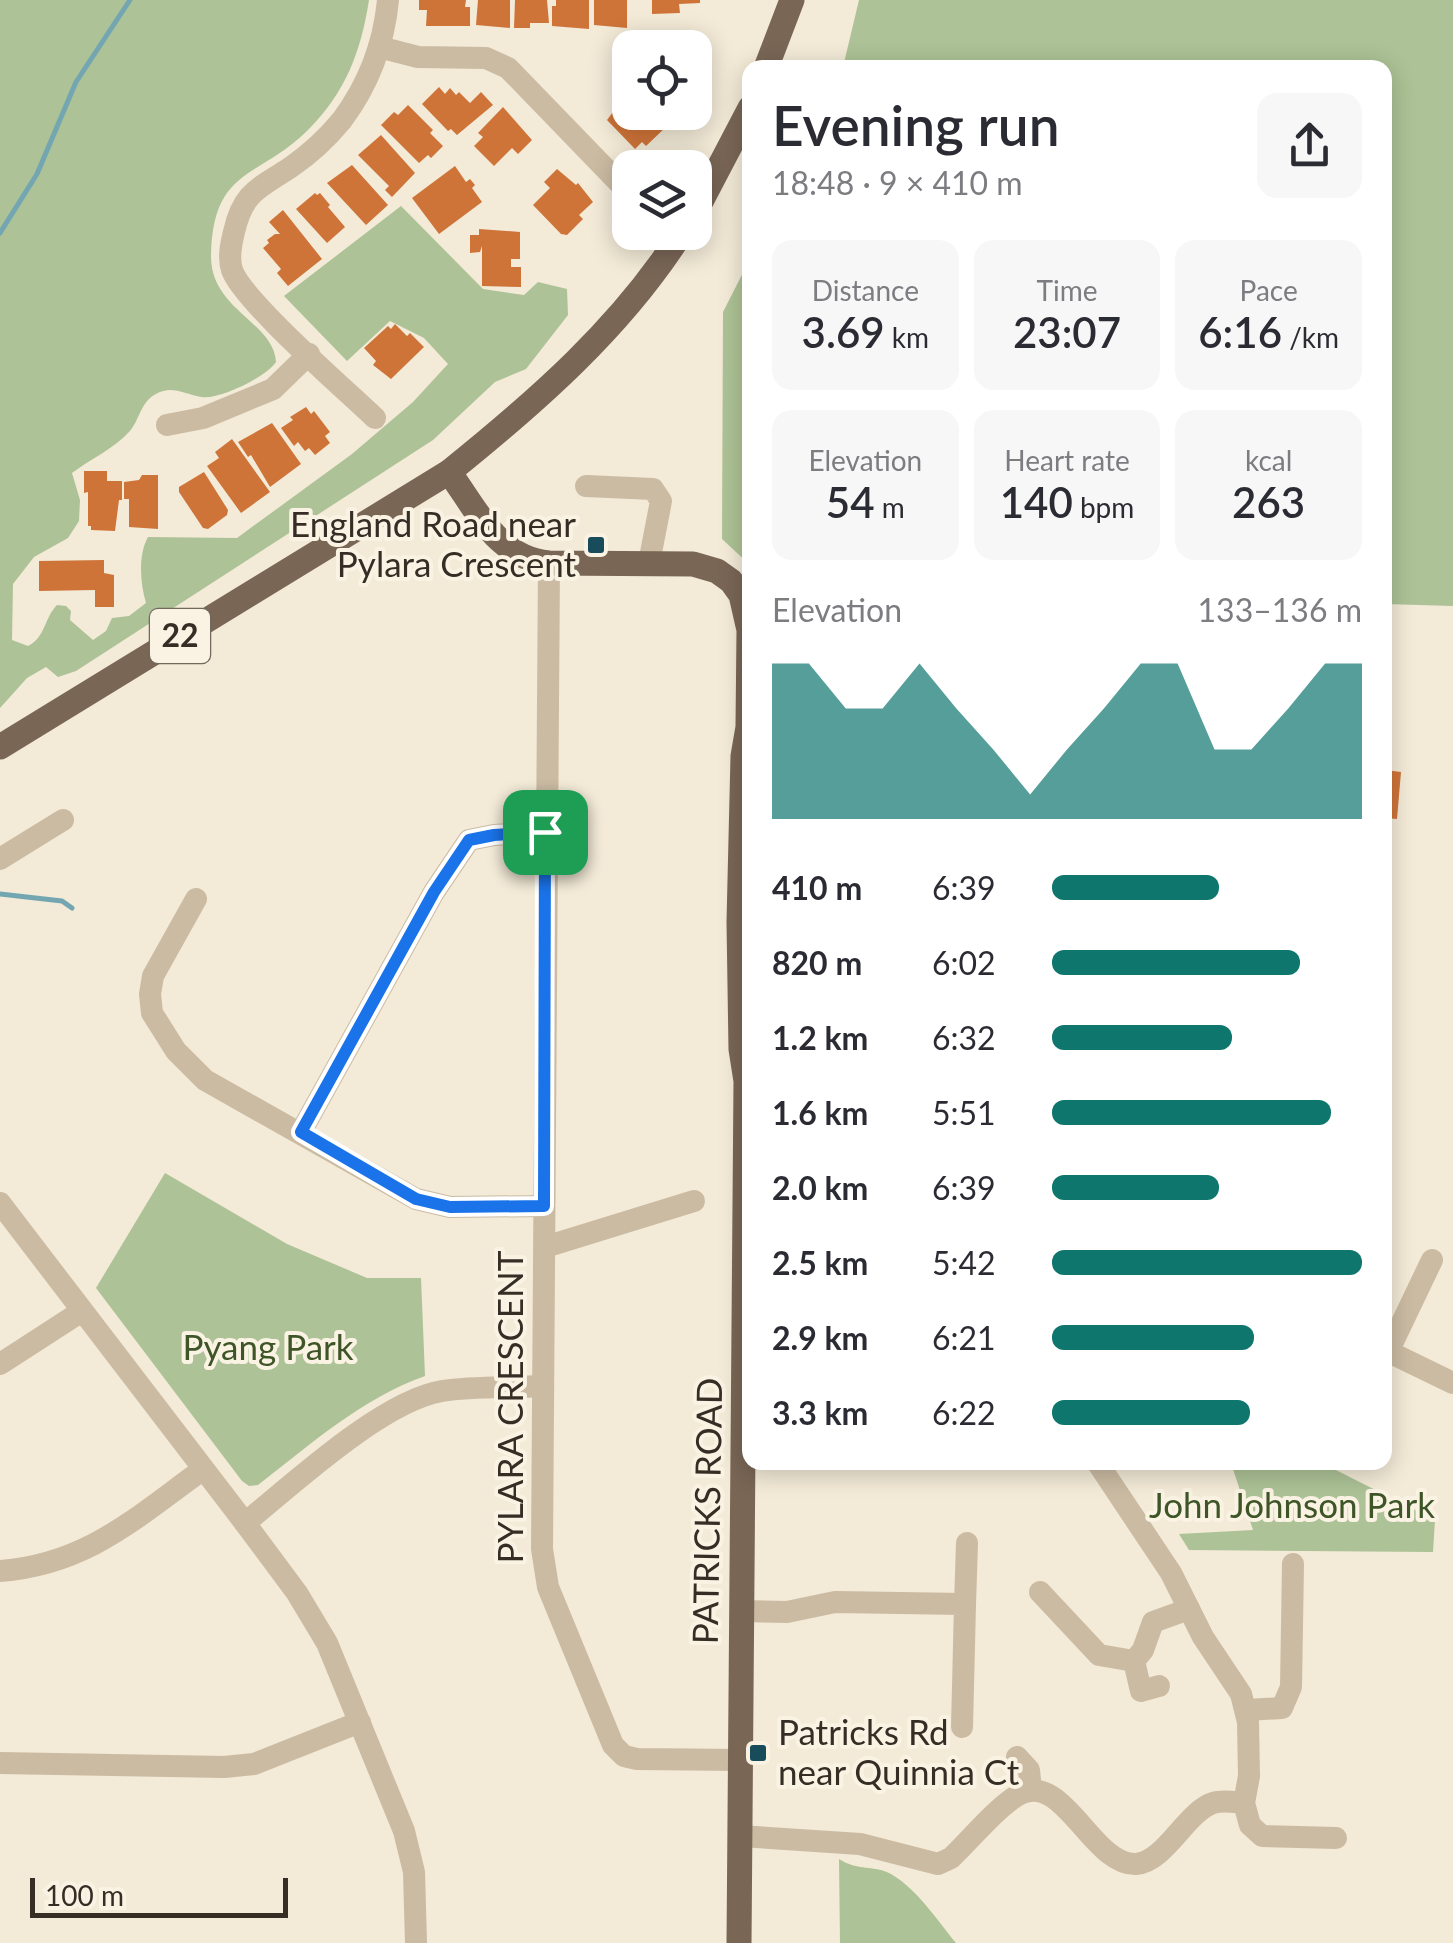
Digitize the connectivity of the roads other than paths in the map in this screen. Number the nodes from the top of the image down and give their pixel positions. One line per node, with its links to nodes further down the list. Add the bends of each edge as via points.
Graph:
1 (388, 0): 3 (street)
2 (792, 0): 4 (main road)
3 (379, 47): 6 (street, via 418,57 486,58 508,68); 9 (street, via 342,120 246,198 232,241 232,270 240,285)
4 (769, 60)
5 (742, 123): 7 (main road)
6 (612, 175)
7 (712, 181)
8 (666, 250): 12 (main road, 22, via 635,296 560,377)
9 (309, 354): 10 (street); 11 (street, via 273,389 204,418)
10 (375, 418)
11 (167, 425)
12 (450, 472): 14 (main road, via 500,544 531,562); 17 (main road, 22)
13 (586, 486): 15 (street, via 658,493)
14 (548, 563): 15 (main road); 20 (street, PYLARA CRESCENT)
15 (649, 563): 16 (main road, PATRICKS ROAD, via 707,566)
16 (742, 598)
17 (0, 748)
18 (742, 792): 23 (main road, PATRICKS ROAD)
19 (63, 820): 21 (street)
20 (545, 832): 24 (street, via 469,840); 27 (street, PYLARA CRESCENT)
21 (0, 859)
22 (196, 899): 24 (street, via 153,976 152,1013 176,1052 205,1080)
23 (742, 1052)
24 (301, 1132): 27 (street, via 416,1199 450,1207)
25 (694, 1201): 28 (street)
26 (0, 1203): 30 (street)
27 (544, 1206): 28 (street, PYLARA CRESCENT)
28 (544, 1247): 35 (street, PYLARA CRESCENT)
29 (1432, 1260): 31 (street)
30 (82, 1311): 33 (street); 36 (street)
31 (1392, 1339)
32 (1392, 1354): 34 (street)
33 (0, 1364)
34 (1453, 1383)
35 (542, 1386): 39 (street, via 440,1391 406,1405 374,1422); 53 (street, PYLARA CRESCENT, via 548,1588 613,1745 637,1760)
36 (202, 1470): 39 (street); 42 (street, via 94,1547 53,1564)
37 (744, 1470): 46 (main road, PATRICKS ROAD)
38 (1102, 1470): 45 (street)
39 (245, 1523): 50 (street, via 327,1643)
40 (968, 1543): 44 (street)
41 (1292, 1564): 49 (street, via 1288,1700 1282,1708)
42 (0, 1571)
43 (1040, 1592): 47 (street, via 1099,1655)
44 (965, 1604): 46 (street, via 835,1602); 51 (street)
45 (1188, 1609): 47 (street, via 1153,1622); 49 (street)
46 (741, 1612): 53 (main road, PATRICKS ROAD)
47 (1134, 1661): 48 (street, via 1150,1688)
48 (1121, 1706)
49 (1247, 1710): 56 (street)
50 (360, 1722): 54 (street, via 254,1764); 59 (street, via 408,1845)
51 (962, 1727)
52 (1017, 1758): 55 (street, via 1029,1770)
53 (740, 1760): 57 (main road, PATRICKS ROAD)
54 (0, 1763)
55 (1031, 1790): 56 (street, via 1048,1792 1117,1861 1136,1864 1150,1860 1208,1804); 57 (street, via 938,1864 860,1844)
56 (1244, 1803): 58 (street, via 1250,1825 1262,1836)
57 (740, 1836): 60 (main road, PATRICKS ROAD)
58 (1336, 1838)
59 (416, 1943)
60 (739, 1943)

